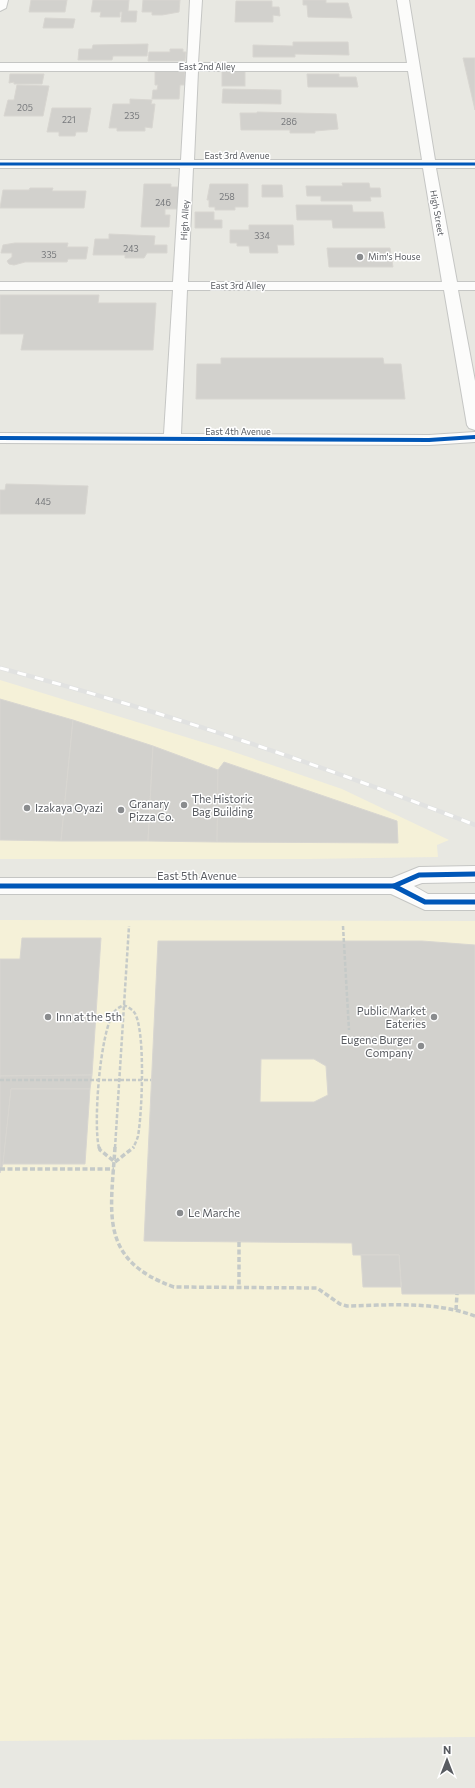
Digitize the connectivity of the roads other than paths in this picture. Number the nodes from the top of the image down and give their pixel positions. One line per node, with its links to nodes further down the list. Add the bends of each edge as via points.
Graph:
1 (2, 0): 4 (street)
2 (196, 0): 5 (street, High Alley)
3 (403, 0): 7 (street, High Street)
4 (0, 8)
5 (192, 66): 6 (street, East 2nd Alley); 7 (street, East 2nd Alley); 9 (street, High Alley)
6 (0, 67)
7 (414, 67): 10 (street, High Street)
8 (0, 164): 9 (street, East 3rd Avenue)
9 (188, 164): 10 (street, East 3rd Avenue); 13 (street, High Alley)
10 (429, 164): 11 (street, East 3rd Avenue); 14 (street, High Street)
11 (475, 164)
12 (0, 286): 13 (street, East 3rd Alley)
13 (181, 286): 14 (street, East 3rd Alley); 21 (street, High Alley)
14 (450, 286): 15 (street, East 3rd Alley); 16 (street, High Street)
15 (475, 286)
16 (459, 336): 17 (street); 18 (street, High Street)
17 (475, 336)
18 (475, 425)
19 (475, 437): 21 (street, East 4th Avenue, via 429,440)
20 (0, 438): 21 (street, East 4th Avenue)
21 (172, 440)
22 (475, 874): 24 (street, East 5th Avenue, via 419,875)
23 (0, 886): 24 (street, East 5th Avenue)
24 (394, 886): 25 (street, East 5th Avenue, via 424,902)
25 (475, 902)

